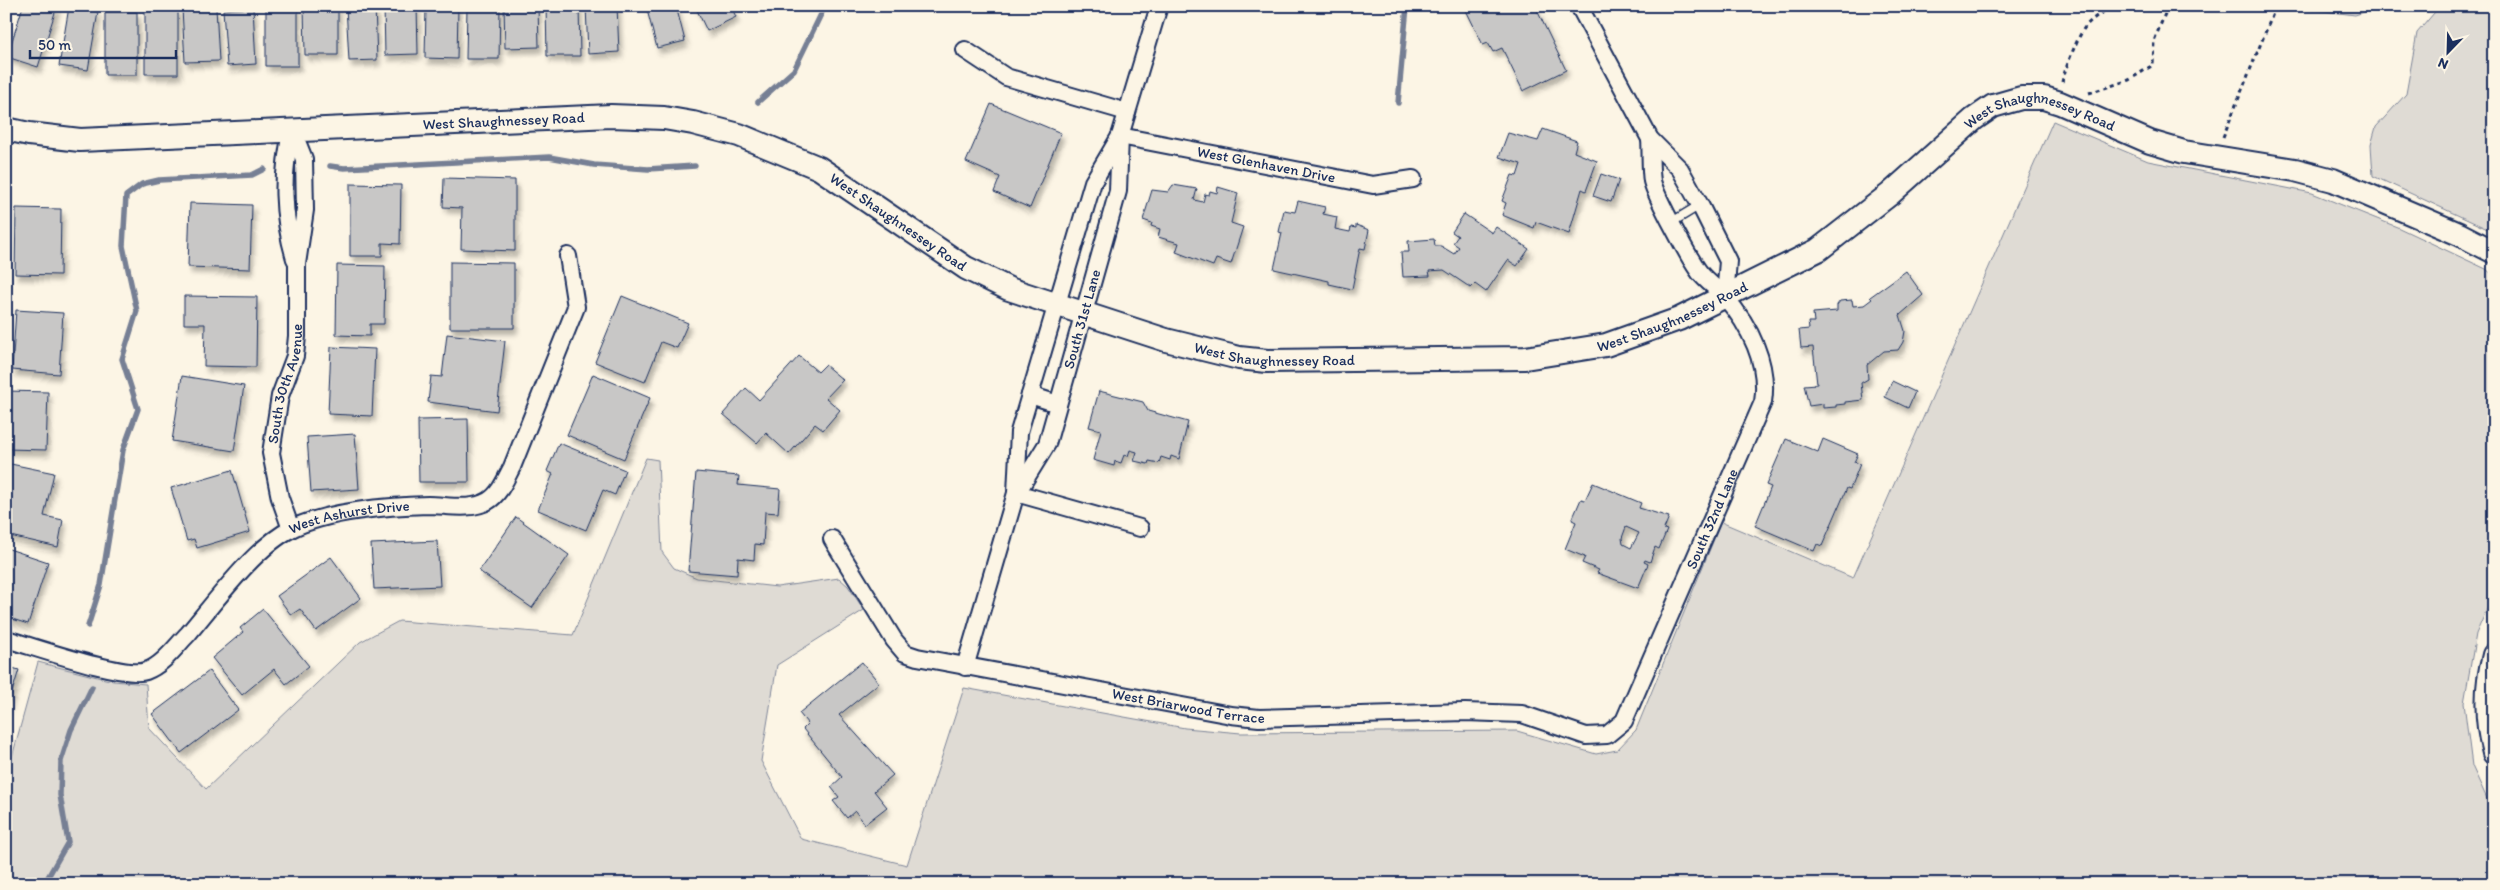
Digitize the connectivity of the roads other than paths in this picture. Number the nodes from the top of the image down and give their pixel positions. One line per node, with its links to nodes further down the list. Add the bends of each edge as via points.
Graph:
1 (1159, 6): 4 (street, South 31st Lane)
2 (1579, 6): 8 (street, South 32nd Lane)
3 (965, 50): 4 (street, via 1006,77)
4 (1127, 112): 7 (street, South 31st Lane)
5 (6, 129): 6 (street, West Shaughnessey Road, via 80,140)
6 (292, 130): 17 (street, West Shaughnessey Road, via 611,116 647,117 701,125 739,135 820,168 966,268 1009,289); 23 (street, South 30th Avenue, via 284,161 284,209 297,264 295,356 280,396 271,453 280,498)
7 (1120, 136): 9 (street, West Glenhaven Drive, via 1373,185); 12 (street, South 31st Lane, via 1093,182); 13 (street, South 31st Lane, via 1118,190)
8 (1650, 139): 10 (street, South 32nd Lane, via 1680,168); 11 (street, South 32nd Lane, via 1652,182)
9 (1413, 179)
10 (1700, 205): 11 (lane); 16 (street, South 32nd Lane, via 1728,260)
11 (1672, 222): 16 (street, South 32nd Lane, via 1700,274)
12 (1080, 226): 13 (street); 17 (street, South 31st Lane)
13 (1106, 234): 18 (street, South 31st Lane)
14 (2494, 252): 16 (street, West Shaughnessey Road, via 2460,234 2333,180 2150,142 2060,103 2044,98 2021,98 1993,106 1974,119 1890,194 1818,250)
15 (568, 256): 23 (street, West Ashurst Drive, via 576,307 512,467 502,487 488,501 462,507 377,508 325,518)
16 (1725, 298): 18 (street, West Shaughnessey Road, via 1679,319 1606,345 1525,358 1267,361 1181,344); 28 (street, South 32nd Lane, via 1757,348 1765,374 1763,402 1624,721)
17 (1056, 306): 18 (street, West Shaughnessey Road); 19 (street, South 31st Lane)
18 (1084, 315): 20 (street, South 31st Lane)
19 (1030, 395): 20 (street); 21 (street, South 31st Lane, via 1019,432)
20 (1058, 404): 21 (street, South 31st Lane, via 1047,444)
21 (1016, 493): 22 (street); 27 (street, South 31st Lane)
22 (1140, 528)
23 (291, 529): 25 (street, West Ashurst Drive, via 250,563 168,655 145,671 113,669)
24 (832, 538): 27 (street, West Briarwood Terrace, via 905,653)
25 (6, 639)
26 (2494, 655): 29 (street, via 2486,700 2488,731)
27 (965, 667): 28 (street, West Briarwood Terrace, via 1249,717 1522,714 1586,736)
28 (1607, 735)
29 (2494, 753)

